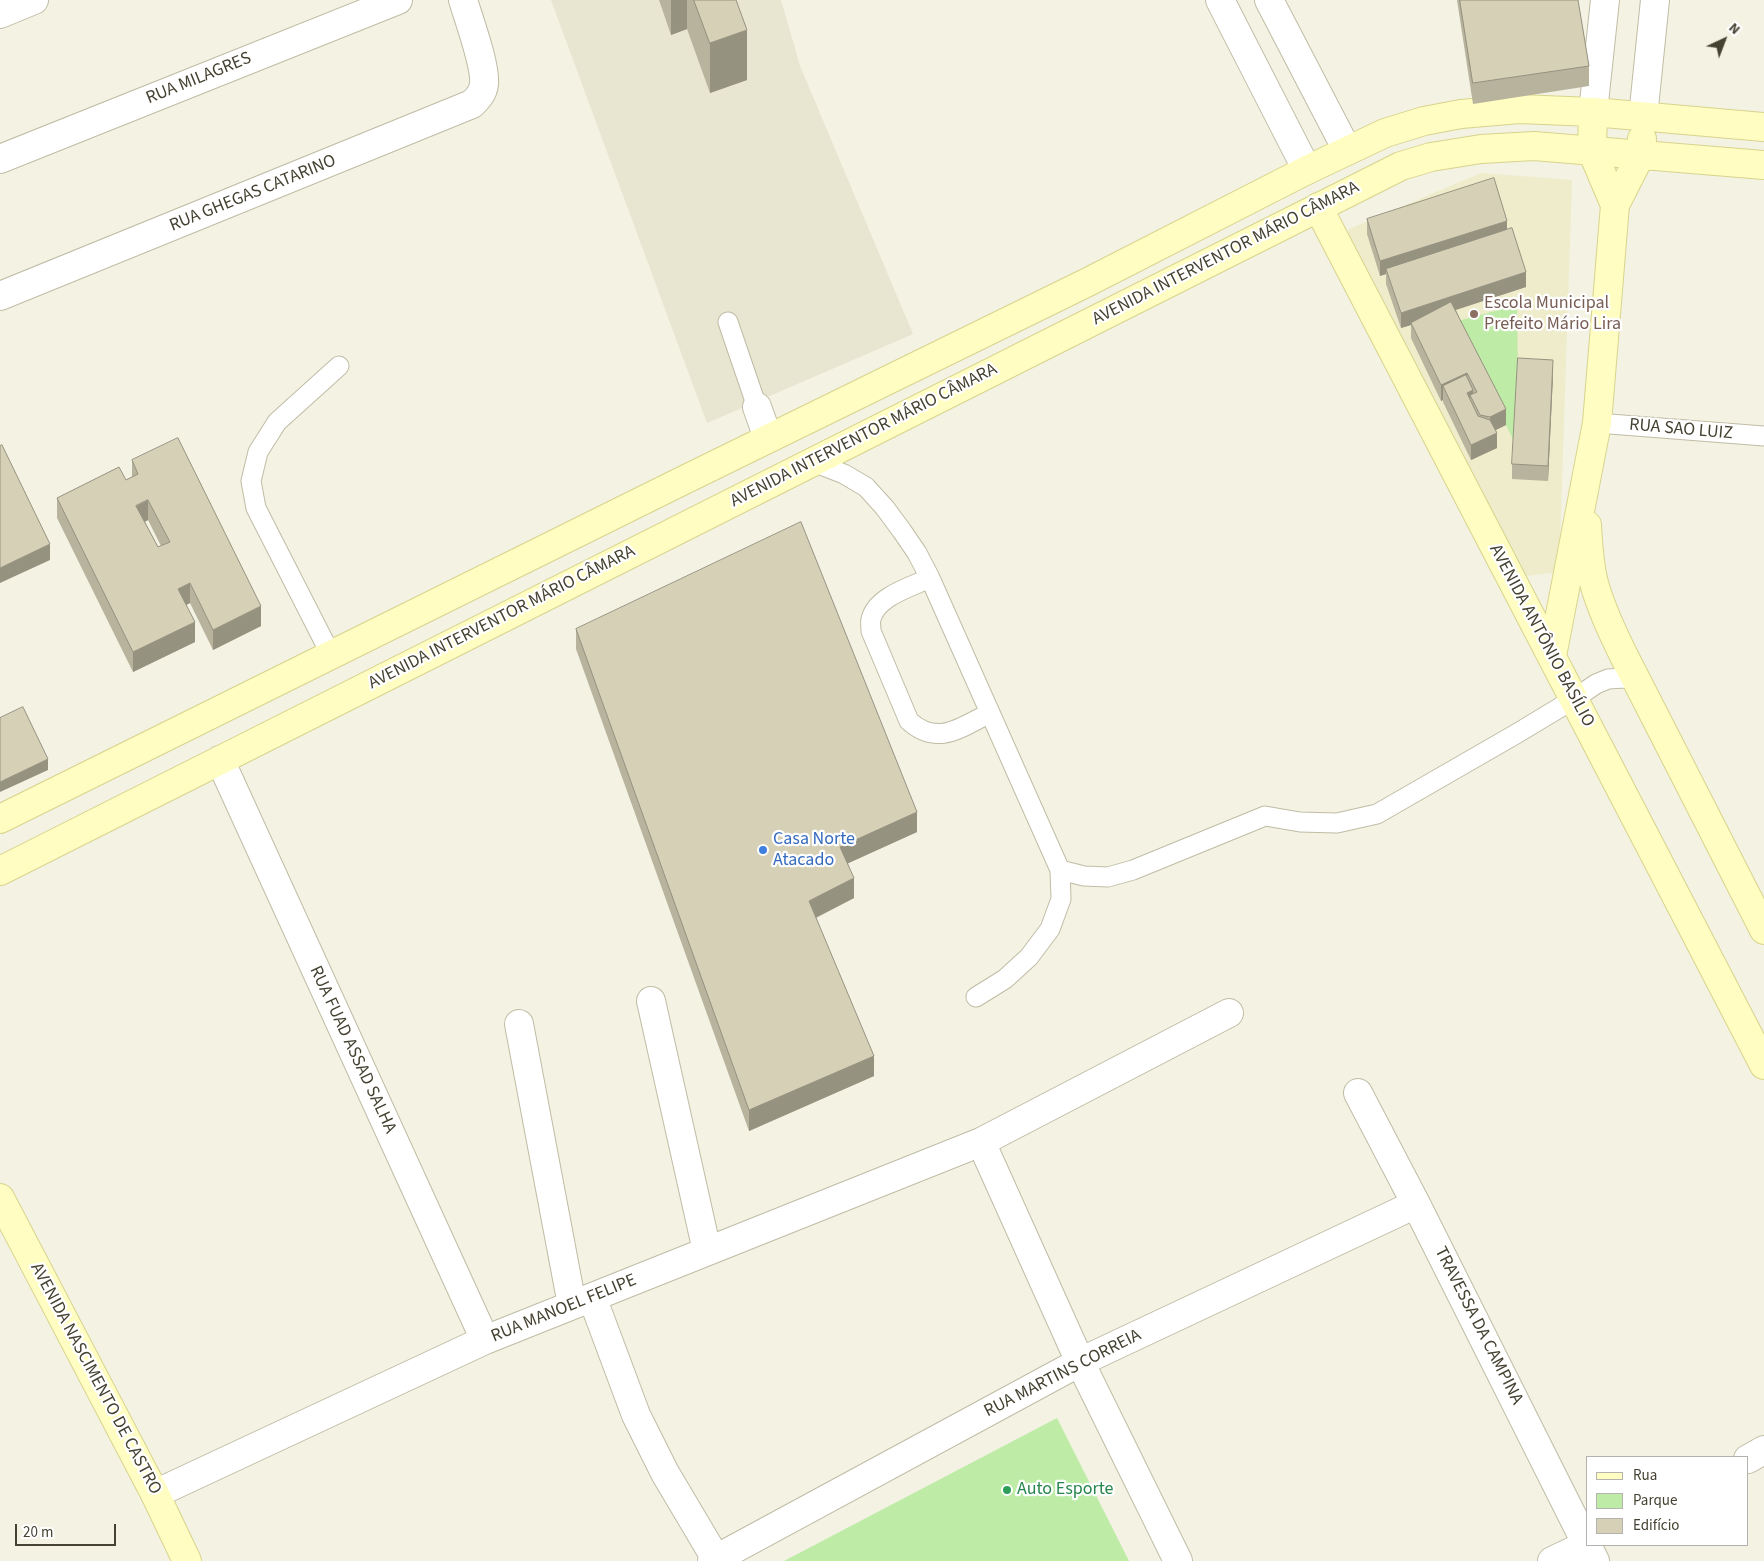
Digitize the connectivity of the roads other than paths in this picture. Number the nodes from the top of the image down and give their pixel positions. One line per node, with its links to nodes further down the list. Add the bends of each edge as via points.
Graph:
1 (34, 0): 8 (street)
2 (398, 0): 15 (street, RUA MILAGRES)
3 (463, 0): 20 (street, RUA GHEGAS CATARINO, via 484,72 484,86 472,104)
4 (1220, 0): 17 (street)
5 (1269, 0): 12 (street)
6 (1605, 0): 9 (street)
7 (1655, 0): 10 (street)
8 (0, 14)
9 (1593, 112): 10 (main road); 12 (main road, via 1519,109 1461,114 1424,120 1385,132); 13 (main road)
10 (1644, 117): 11 (main road); 14 (main road)
11 (1764, 127)
12 (1346, 150): 17 (main road)
13 (1592, 151): 14 (main road, AVENIDA INTERVENTOR MÁRIO CÂMARA); 18 (main road); 19 (main road, AVENIDA INTERVENTOR MÁRIO CÂMARA, via 1534,146 1481,149 1431,157 1401,166)
14 (1641, 154): 16 (main road, AVENIDA INTERVENTOR MÁRIO CÂMARA); 18 (main road)
15 (0, 159)
16 (1764, 165)
17 (1307, 170): 26 (main road, via 1088,282)
18 (1615, 205): 24 (main road)
19 (1318, 207): 27 (main road, AVENIDA INTERVENTOR MÁRIO CÂMARA); 32 (main road, AVENIDA ANTÔNIO BASÍLIO)
20 (0, 296)
21 (728, 322): 23 (lane)
22 (339, 366): 31 (lane, via 277,422 258,452 251,481 256,508)
23 (757, 407): 26 (street)
24 (1597, 423): 25 (lane, RUA SAO LUIZ); 29 (main road)
25 (1764, 436)
26 (766, 439): 28 (main road); 31 (main road)
27 (813, 462): 28 (main road, AVENIDA INTERVENTOR MÁRIO CÂMARA); 30 (lane, via 866,487 902,531)
28 (778, 479): 36 (main road, AVENIDA INTERVENTOR MÁRIO CÂMARA)
29 (1584, 494): 32 (main road); 33 (main road, via 1594,583 1606,619)
30 (930, 578): 35 (lane); 35 (lane, via 888,598 871,618 871,631 910,720 919,730 945,734)
31 (331, 655): 37 (main road)
32 (1552, 656): 34 (main road, AVENIDA ANTÔNIO BASÍLIO)
33 (1636, 680): 34 (lane, via 1608,679); 40 (main road)
34 (1574, 699): 38 (lane, via 1377,814 1337,823 1300,822 1265,816 1133,870 1108,877); 45 (main road, AVENIDA ANTÔNIO BASÍLIO)
35 (990, 713): 38 (lane)
36 (220, 760): 39 (main road, AVENIDA INTERVENTOR MÁRIO CÂMARA); 52 (street, RUA FUAD ASSAD SALHA)
37 (0, 819)
38 (1060, 870): 41 (lane, via 1061,899 1050,929 1029,957 1005,980)
39 (0, 871)
40 (1764, 930)
41 (976, 997)
42 (651, 1001): 50 (street)
43 (1229, 1013): 47 (street, RUA MANOEL FELIPE)
44 (519, 1024): 51 (street, RUA MARTINS CORREIA)
45 (1764, 1065)
46 (1358, 1093): 49 (street, TRAVESSA DA CAMPINA)
47 (980, 1142): 50 (street, RUA MANOEL FELIPE); 53 (street)
48 (0, 1198): 56 (main road, AVENIDA NASCIMENTO DE CASTRO)
49 (1416, 1204): 53 (street, RUA MARTINS CORREIA); 57 (street, TRAVESSA DA CAMPINA)
50 (707, 1251): 51 (street, RUA MANOEL FELIPE)
51 (582, 1301): 52 (street, RUA MANOEL FELIPE); 59 (street, RUA MARTINS CORREIA, via 665,1473)
52 (485, 1340): 56 (street, RUA MANOEL FELIPE)
53 (1080, 1362): 59 (street, RUA MARTINS CORREIA); 61 (street)
54 (1764, 1450): 55 (street)
55 (1749, 1458)
56 (155, 1494): 60 (main road, AVENIDA NASCIMENTO DE CASTRO)
57 (1586, 1542)
58 (1590, 1550): 62 (street)
59 (714, 1560)
60 (188, 1561)
61 (1178, 1561)
62 (1552, 1561)

